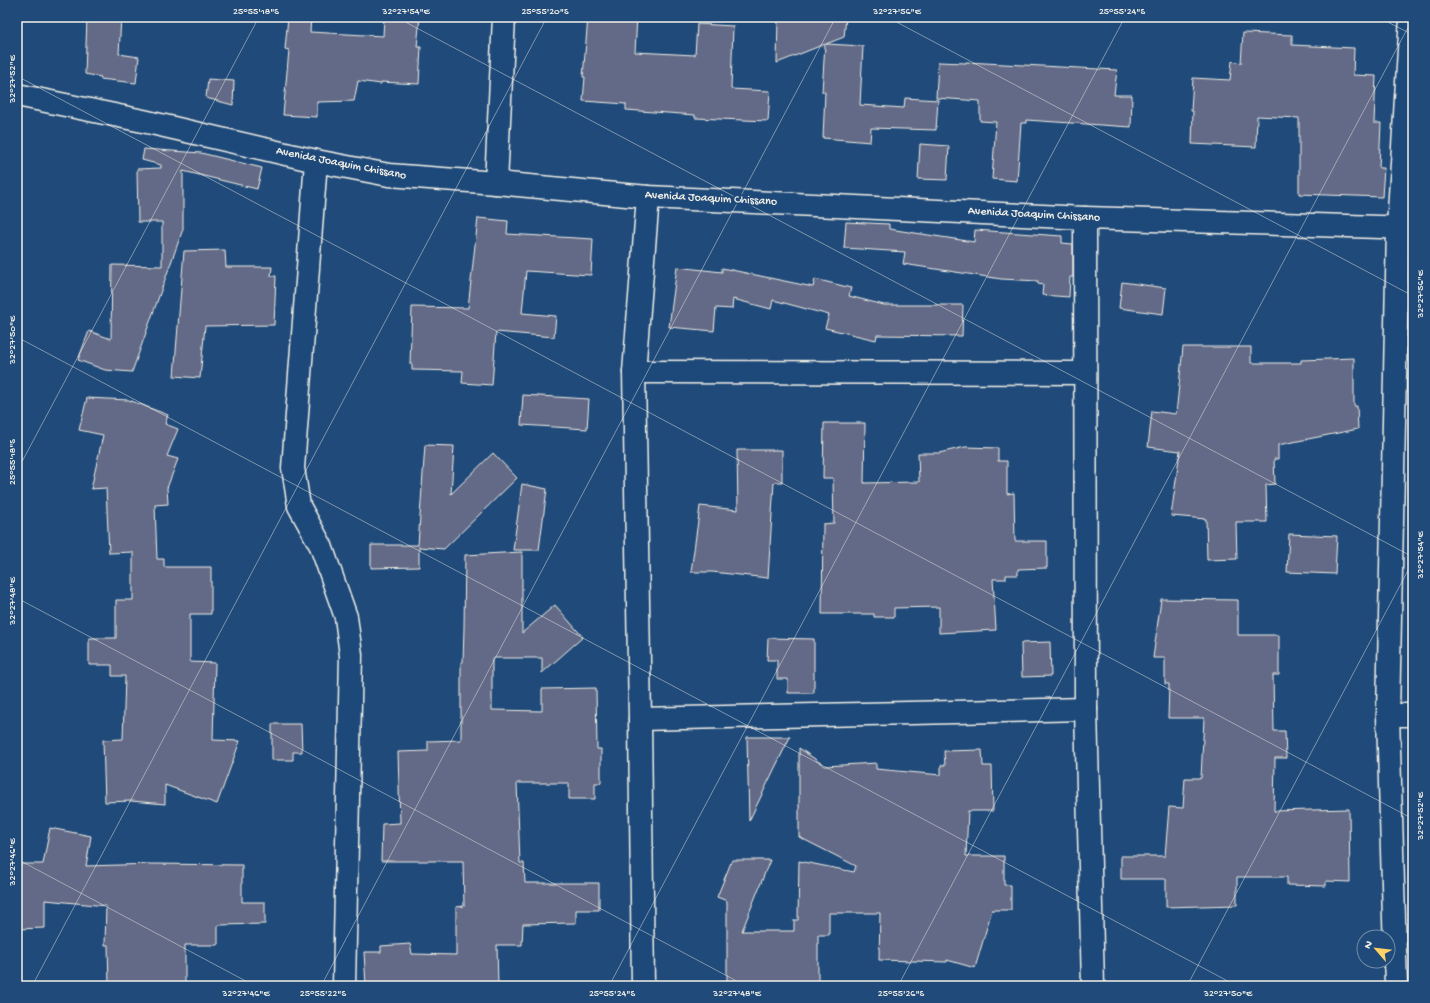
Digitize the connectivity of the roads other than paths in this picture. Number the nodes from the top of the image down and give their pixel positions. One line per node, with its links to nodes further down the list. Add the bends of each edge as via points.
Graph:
1 (504, 17): 5 (street)
2 (1412, 17): 8 (street)
3 (17, 95): 4 (street, Avenida Joaquim Chissano)
4 (316, 161): 5 (street, Avenida Joaquim Chissano, via 389,175); 16 (street, via 293,468 299,506 321,546 346,617 351,656)
5 (496, 183): 6 (street, Avenida Joaquim Chissano)
6 (648, 197): 7 (street, Avenida Joaquim Chissano); 9 (street)
7 (1085, 218): 8 (street, Avenida Joaquim Chissano); 10 (street)
8 (1406, 228): 11 (street)
9 (634, 372): 10 (street); 15 (street)
10 (1085, 373): 12 (street)
11 (1403, 484): 13 (street)
12 (1086, 709): 15 (street); 18 (street)
13 (1388, 715): 14 (street); 19 (street)
14 (1413, 715)
15 (640, 718): 17 (street)
16 (344, 986)
17 (643, 986)
18 (1093, 986)
19 (1396, 986)

